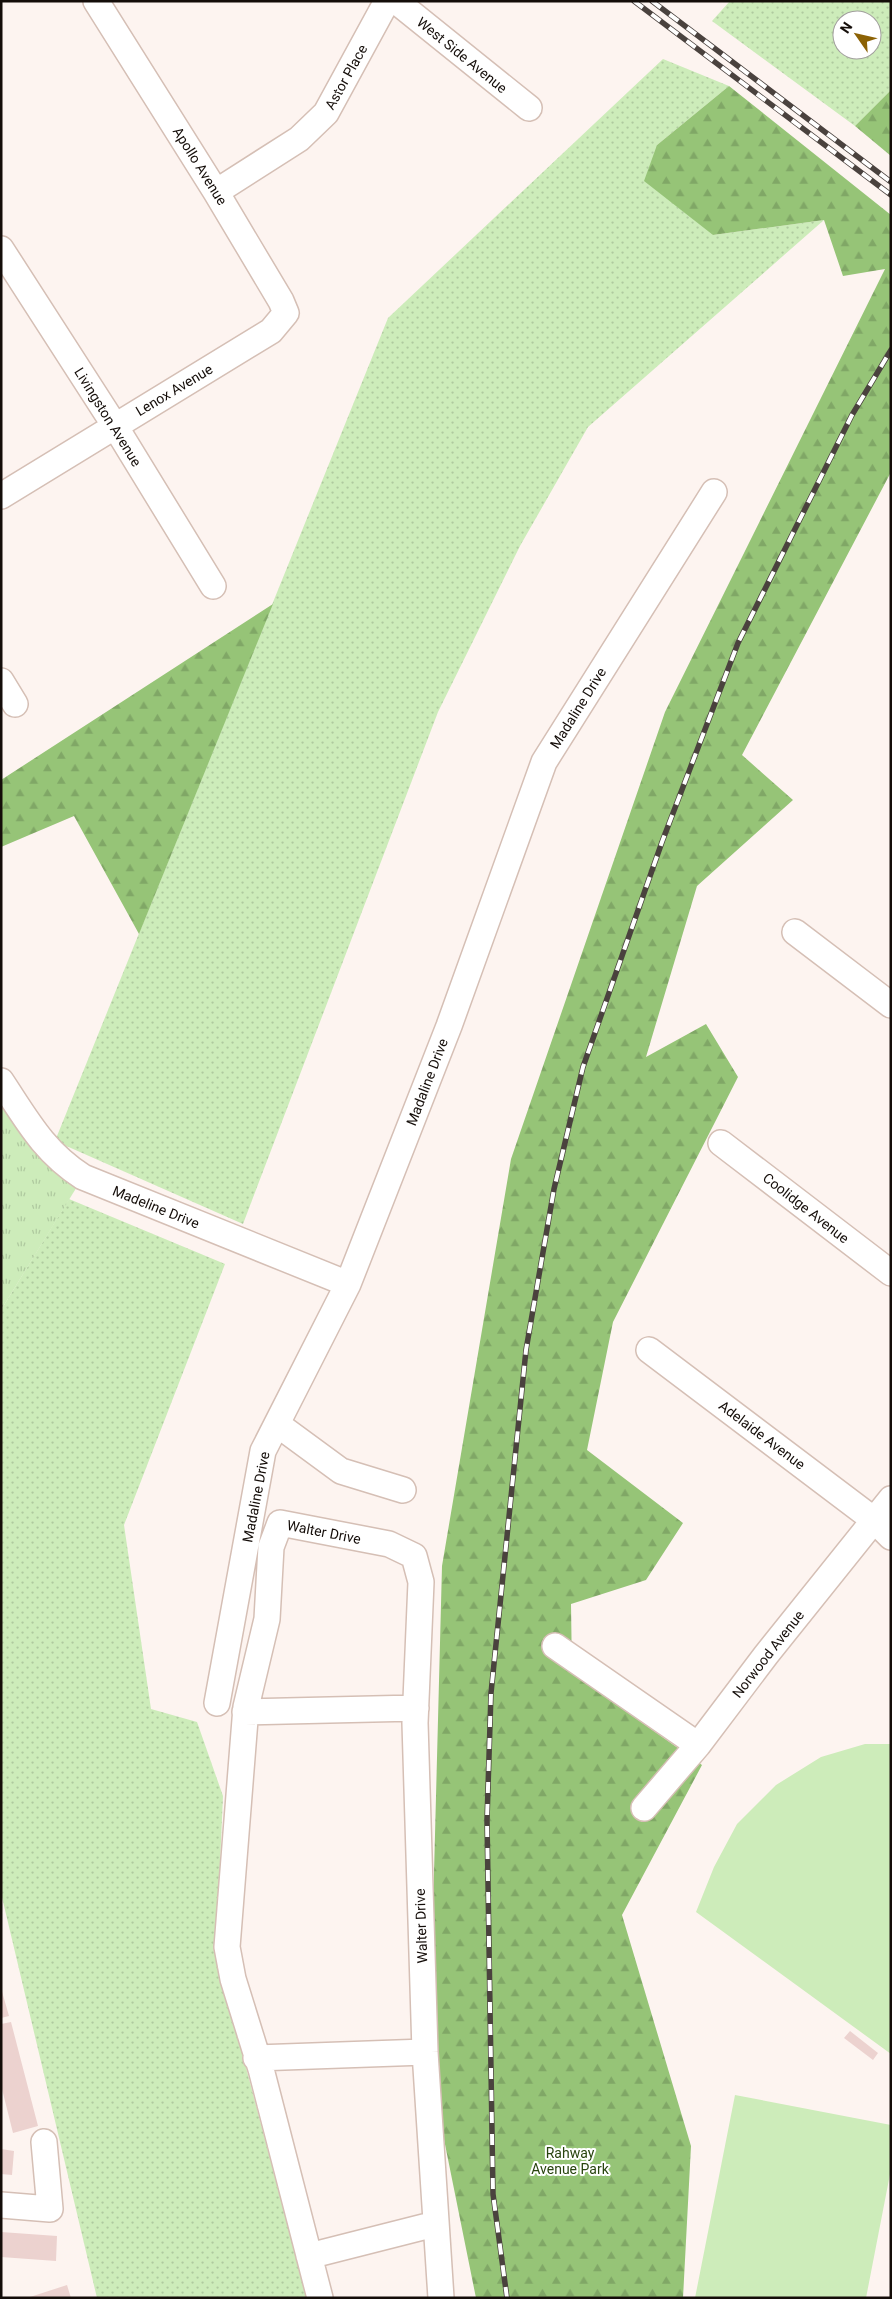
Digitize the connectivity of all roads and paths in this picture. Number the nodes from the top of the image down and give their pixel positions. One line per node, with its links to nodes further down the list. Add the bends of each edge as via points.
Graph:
1 (96, 1): 5 (street, Apollo Avenue)
2 (388, 1): 5 (street, Astor Place, via 326,113 299,139)
3 (396, 1): 4 (street, West Side Avenue)
4 (529, 108)
5 (216, 192): 7 (street, Apollo Avenue, via 281,301 286,314)
6 (1, 249): 8 (street, Livingston Avenue)
7 (271, 331): 8 (street, Lenox Avenue)
8 (115, 426): 10 (street, Lenox Avenue); 11 (street, Livingston Avenue)
9 (714, 492): 19 (street, Madaline Drive, via 544,762 449,1026)
10 (1, 496)
11 (213, 586)
12 (1, 682): 13 (street)
13 (14, 704)
14 (795, 932): 15 (street)
15 (891, 1005)
16 (1, 1081): 19 (street, Madeline Drive, via 48,1150 83,1178)
17 (721, 1143): 18 (street, Coolidge Avenue)
18 (891, 1273)
19 (348, 1284): 21 (street, Madaline Drive)
20 (649, 1350): 24 (street, Adelaide Avenue)
21 (277, 1424): 22 (street, via 341,1471); 26 (street, Madaline Drive, via 263,1451)
22 (403, 1490)
23 (891, 1499): 24 (street, Norwood Avenue)
24 (882, 1529): 29 (street, Norwood Avenue, via 766,1655)
25 (555, 1646): 29 (street)
26 (217, 1703)
27 (416, 1708): 28 (street); 28 (street, Walter Drive, via 421,1582 414,1556 389,1544 280,1523 271,1546 267,1619); 31 (street, Walter Drive)
28 (246, 1712): 32 (street, Walter Drive, via 227,1948)
29 (698, 1745): 30 (street, Norwood Avenue)
30 (644, 1808)
31 (425, 2052): 32 (street); 35 (street, Walter Drive)
32 (256, 2058): 36 (street, Walter Drive)
33 (44, 2142): 34 (street, via 50,2209)
34 (1, 2205)
35 (435, 2224): 36 (street); 38 (street, Walter Drive)
36 (309, 2256): 37 (street, Walter Drive)
37 (320, 2298)
38 (441, 2298)

